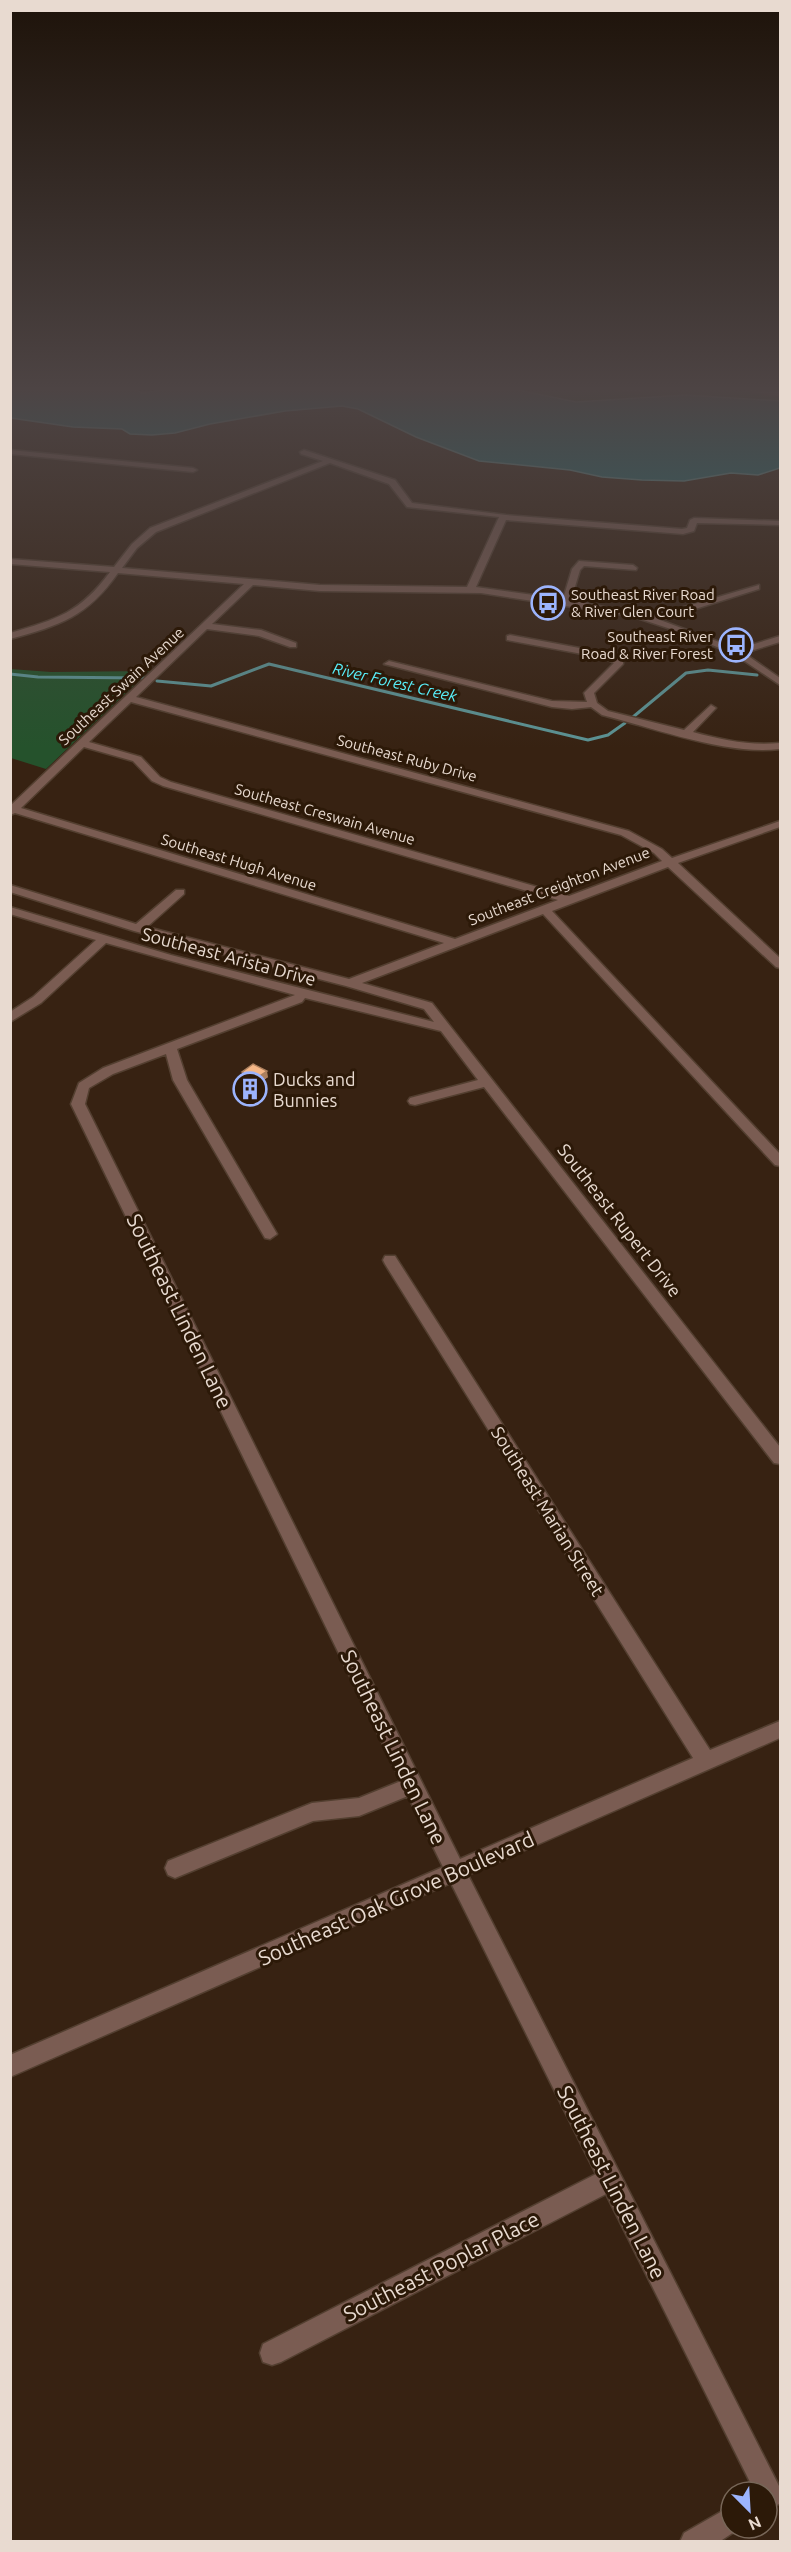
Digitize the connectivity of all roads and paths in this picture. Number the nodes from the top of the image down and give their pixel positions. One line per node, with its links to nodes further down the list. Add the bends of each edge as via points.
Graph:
1 (206, 509): 7 (street, via 153,530)
2 (452, 509): 3 (street)
3 (503, 517): 4 (street, via 683,532 691,530 693,520); 10 (street)
4 (780, 523)
5 (10, 561): 7 (street)
6 (633, 568): 11 (street, via 582,563 576,568)
7 (116, 570): 8 (street); 14 (street, via 82,609)
8 (251, 582): 10 (street, via 345,589); 13 (street, Southeast Swain Avenue)
9 (756, 587): 12 (street)
10 (471, 589): 11 (street)
11 (566, 602): 12 (street)
12 (652, 619): 18 (street)
13 (206, 626): 17 (street, via 261,633); 21 (street, Southeast Swain Avenue)
14 (10, 636)
15 (510, 638): 22 (street, via 620,662 591,689 588,696)
16 (780, 639): 18 (street)
17 (293, 645)
18 (737, 652): 20 (street)
19 (389, 664): 22 (street, via 552,704)
20 (780, 682)
21 (129, 698): 25 (street, Southeast Swain Avenue); 29 (street, Southeast Ruby Drive, via 602,825 649,844)
22 (593, 704): 24 (street, via 613,716)
23 (711, 708): 24 (street)
24 (686, 734): 26 (street, via 732,745)
25 (82, 743): 27 (street, Southeast Swain Avenue); 32 (street, Southeast Creswain Avenue, via 137,759 156,779 167,784)
26 (780, 746)
27 (12, 810): 37 (street, Southeast Hugh Avenue)
28 (780, 824): 29 (street, Southeast Creighton Avenue)
29 (670, 862): 32 (street, Southeast Creighton Avenue); 38 (street, Southeast Ruby Drive)
30 (10, 888): 35 (street, Southeast Arista Drive)
31 (180, 892): 35 (street)
32 (569, 900): 34 (street, Southeast Creighton Avenue)
33 (10, 910): 36 (street, Southeast Arista Drive)
34 (545, 910): 37 (street, Southeast Creighton Avenue); 47 (street)
35 (138, 928): 39 (street, Southeast Arista Drive)
36 (103, 940): 40 (street, Southeast Arista Drive); 42 (street, via 38,1000)
37 (455, 943): 39 (street, Southeast Creighton Avenue)
38 (780, 964)
39 (350, 983): 41 (street, Southeast Arista Drive)
40 (302, 994): 43 (street, Southeast Arista Drive); 44 (street, via 298,999)
41 (428, 1006): 43 (street, Southeast Rupert Drive)
42 (10, 1018)
43 (441, 1027): 45 (street, Southeast Rupert Drive)
44 (170, 1047): 48 (street, via 180,1080); 53 (street, Southeast Linden Lane, via 90,1081 78,1104)
45 (486, 1082): 46 (street); 50 (street, Southeast Rupert Drive)
46 (415, 1101)
47 (780, 1162)
48 (270, 1234)
49 (390, 1260): 52 (street, Southeast Marian Street)
50 (780, 1458)
51 (780, 1729): 52 (street, Southeast Oak Grove Boulevard)
52 (706, 1761): 55 (street, Southeast Oak Grove Boulevard)
53 (413, 1785): 54 (street, via 359,1807 312,1812); 55 (street, Southeast Linden Lane)
54 (175, 1868)
55 (456, 1872): 56 (street, Southeast Oak Grove Boulevard); 57 (street, Southeast Linden Lane)
56 (10, 2066)
57 (611, 2179): 58 (street, Southeast Poplar Place); 59 (street, Southeast Linden Lane)
58 (272, 2353)
59 (765, 2480)
60 (719, 2526): 61 (street)
61 (693, 2541)

